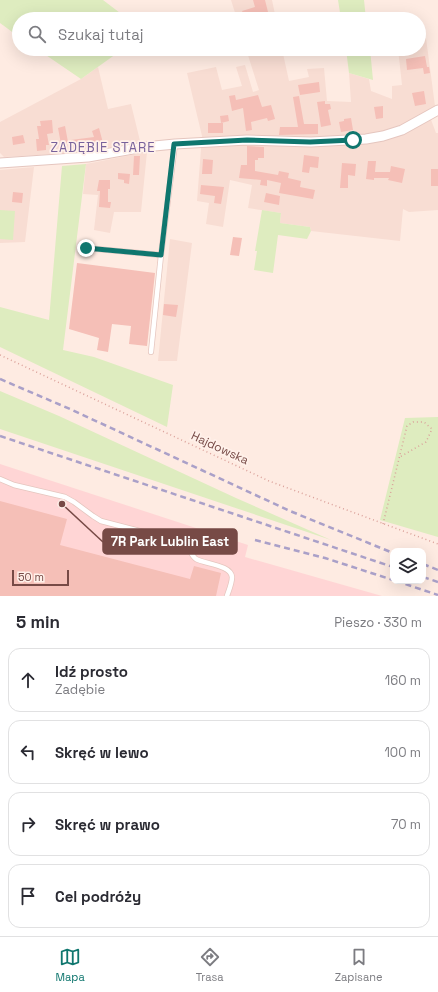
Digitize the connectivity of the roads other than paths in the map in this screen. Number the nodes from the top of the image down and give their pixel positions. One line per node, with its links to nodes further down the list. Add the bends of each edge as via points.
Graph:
1 (438, 110): 2 (street, via 402,130 366,139 310,142 247,140)
2 (174, 144): 3 (street, via 88,157); 5 (lane)
3 (0, 162)
4 (86, 248): 5 (lane)
5 (161, 255): 6 (lane)
6 (151, 352)
7 (0, 479): 8 (lane, via 65,498 101,521 188,545 196,559 230,572 232,578)
8 (227, 596)

